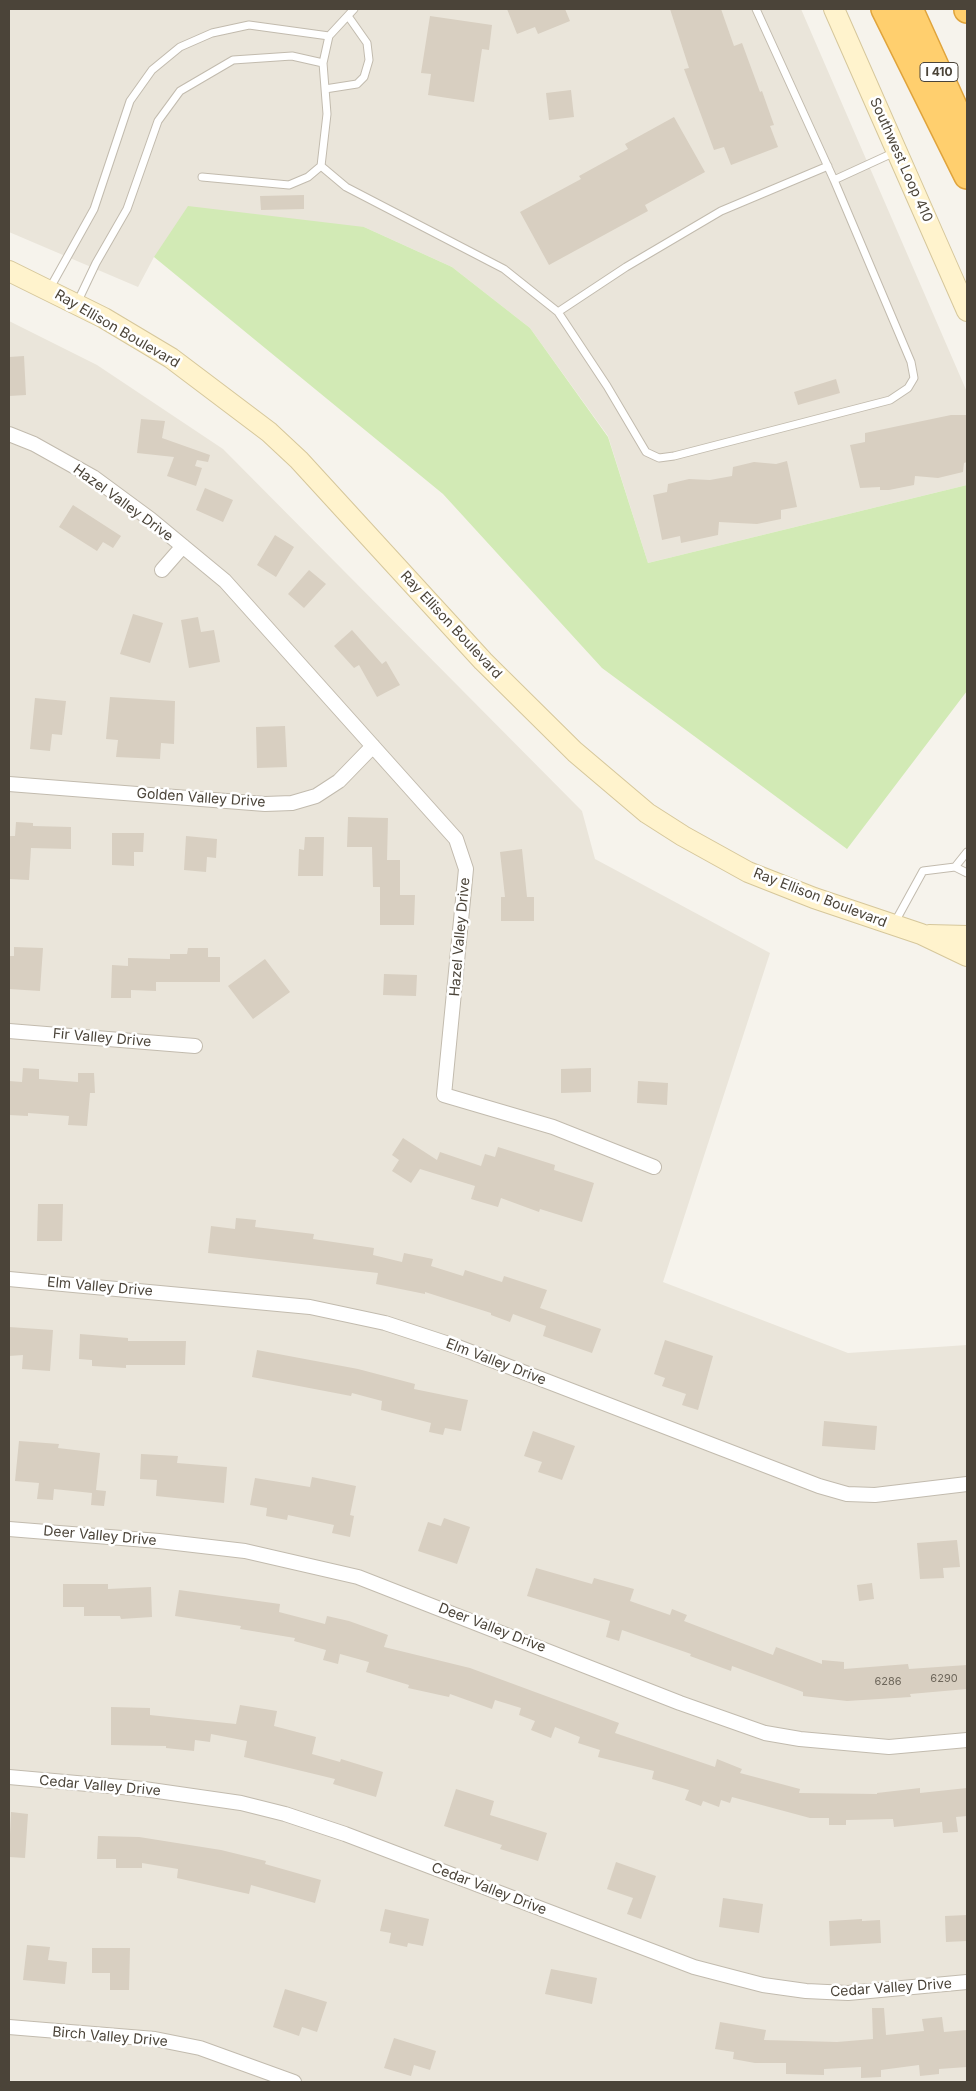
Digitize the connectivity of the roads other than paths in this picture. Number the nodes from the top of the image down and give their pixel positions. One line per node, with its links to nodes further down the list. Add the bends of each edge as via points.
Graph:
1 (354, 9): 6 (lane)
2 (756, 9): 13 (lane)
3 (834, 9): 11 (main road, Southwest Loop 410)
4 (884, 9): 14 (highway)
5 (910, 9): 10 (highway, I 410)
6 (348, 16): 7 (lane); 9 (lane, via 367,43 369,60 364,77 358,84)
7 (329, 36): 8 (lane); 18 (lane, via 248,25 212,33 180,47 152,70 130,101 94,209)
8 (323, 63): 9 (lane); 19 (lane, via 292,56 233,60 180,90 158,121 127,208)
9 (325, 89): 12 (lane, via 327,114)
10 (967, 135)
11 (897, 151): 16 (lane); 20 (main road, Southwest Loop 410)
12 (321, 166): 15 (lane, via 308,177 289,185); 21 (lane, via 346,187 504,269)
13 (828, 166): 16 (lane); 21 (lane, via 721,211)
14 (967, 176)
15 (202, 177)
16 (834, 180): 21 (lane, via 911,362 914,378 908,388 890,400 659,458 646,452)
17 (9, 271): 18 (main road, Ray Ellison Boulevard)
18 (49, 290): 19 (main road, Ray Ellison Boulevard)
19 (76, 305): 30 (main road, Ray Ellison Boulevard, via 171,358 269,432 299,460 483,661 575,752 647,813 748,872)
20 (967, 310)
21 (558, 312)
22 (9, 434): 23 (street, Hazel Valley Drive, via 34,444 92,477)
23 (183, 546): 24 (street, Hazel Valley Drive); 25 (street, Hazel Valley Drive, via 225,581)
24 (162, 570)
25 (373, 746): 26 (street, Golden Valley Drive, via 338,781 316,796 292,803 264,804); 36 (street, Hazel Valley Drive, via 456,839 466,869 444,1095 553,1127)
26 (9, 784)
27 (967, 852): 28 (lane)
28 (955, 868): 29 (lane); 30 (lane, via 922,871)
29 (967, 873)
30 (894, 926): 31 (main road, Ray Ellison Boulevard)
31 (921, 934): 32 (main road, Ray Ellison Boulevard); 33 (main road, Ray Ellison Boulevard)
32 (967, 936)
33 (967, 956)
34 (9, 1031): 35 (street, Fir Valley Drive)
35 (195, 1046)
36 (654, 1166)
37 (9, 1279): 38 (street, Elm Valley Drive, via 254,1301 385,1323 458,1347 846,1494 875,1495)
38 (967, 1484)
39 (9, 1528): 40 (street, Deer Valley Drive, via 245,1551 358,1577 765,1733 800,1740 889,1747)
40 (967, 1740)
41 (9, 1777): 42 (street, Cedar Valley Drive, via 144,1789 241,1803 285,1814 694,1967 764,1985 848,1993)
42 (967, 1982)
43 (9, 2027): 44 (street, Birch Valley Drive, via 156,2039 200,2048)
44 (294, 2082)

